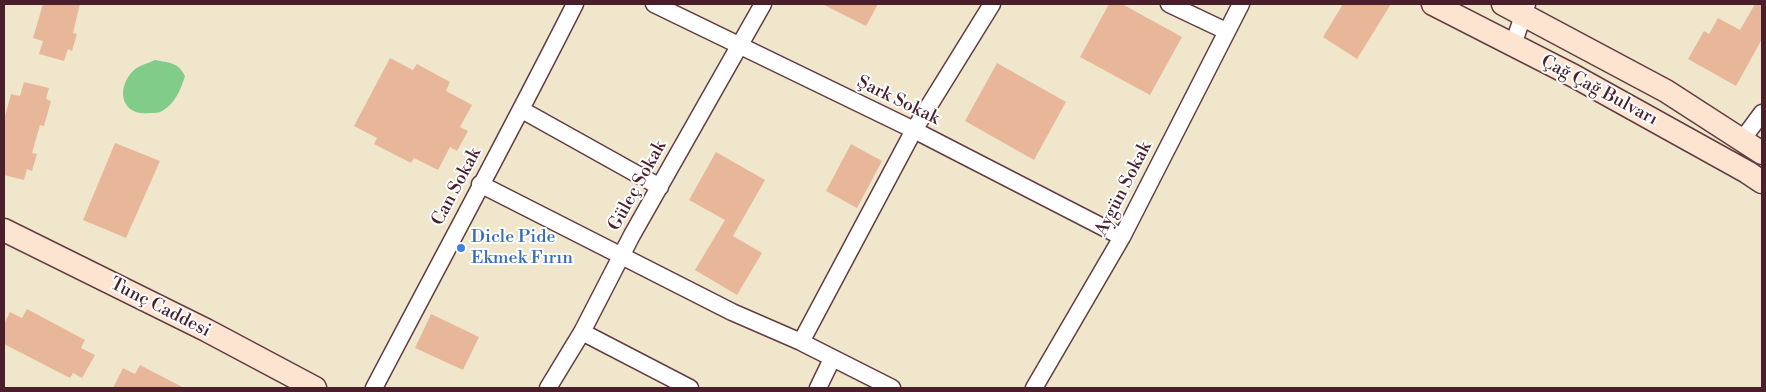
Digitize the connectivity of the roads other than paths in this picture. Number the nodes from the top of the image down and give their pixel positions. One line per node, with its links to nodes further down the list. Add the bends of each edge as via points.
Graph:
1 (575, 4): 12 (street, Can Sokak)
2 (654, 4): 11 (street, Şark Sokak)
3 (763, 4): 11 (street, Güleç Sokak)
4 (992, 4): 14 (street)
5 (1169, 4): 9 (street)
6 (1241, 4): 9 (street, Aygün Sokak)
7 (1433, 4): 10 (main road, Çağ Çağ Bulvarı)
8 (1518, 7): 10 (street); 15 (main road, Çağ Çağ Bulvarı, via 1666,91)
9 (1226, 31): 21 (street, Aygün Sokak)
10 (1513, 45): 17 (main road, Çağ Çağ Bulvarı)
11 (739, 46): 14 (street, Şark Sokak); 19 (street, Güleç Sokak)
12 (522, 110): 18 (street, Can Sokak); 19 (street)
13 (1762, 113): 15 (street)
14 (914, 130): 21 (street, Şark Sokak); 24 (street)
15 (1742, 140): 16 (main road, Çağ Çağ Bulvarı)
16 (1762, 153)
17 (1762, 182)
18 (480, 184): 22 (street); 27 (street, Can Sokak)
19 (660, 187): 22 (street, Güleç Sokak)
20 (4, 230): 26 (main road, Tunç Caddesi)
21 (1122, 237): 32 (street, Aygün Sokak)
22 (621, 256): 23 (street, Güleç Sokak); 24 (street)
23 (582, 332): 28 (street, Güleç Sokak); 29 (street)
24 (800, 342): 25 (street)
25 (832, 359): 30 (street); 31 (street)
26 (315, 388)
27 (374, 388)
28 (548, 388)
29 (690, 388)
30 (818, 388)
31 (892, 388)
32 (1034, 388)

